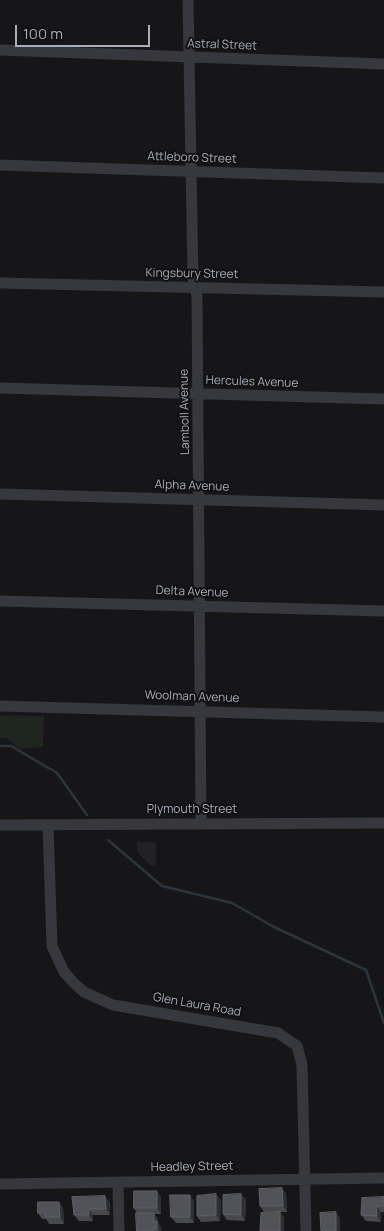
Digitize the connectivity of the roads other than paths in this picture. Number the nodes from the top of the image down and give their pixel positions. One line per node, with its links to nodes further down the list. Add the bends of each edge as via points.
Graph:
1 (188, 0): 3 (street, Lamboll Avenue)
2 (0, 50): 3 (street, Astral Street)
3 (189, 57): 4 (street, Astral Street); 6 (street, Lamboll Avenue)
4 (384, 64)
5 (0, 165): 6 (street, Attleboro Street)
6 (191, 172): 7 (street, Attleboro Street); 9 (street, Lamboll Avenue)
7 (384, 178)
8 (0, 283): 9 (street, Kingsbury Street)
9 (194, 287): 10 (street, Kingsbury Street); 12 (street, Lamboll Avenue, via 197,296)
10 (384, 292)
11 (0, 388): 12 (street, Hercules Avenue)
12 (198, 394): 13 (street, Hercules Avenue); 15 (street, Lamboll Avenue)
13 (384, 399)
14 (0, 494): 15 (street, Alpha Avenue)
15 (199, 500): 16 (street, Alpha Avenue); 18 (street, Lamboll Avenue)
16 (384, 505)
17 (0, 600): 18 (street, Delta Avenue)
18 (200, 606): 19 (street, Delta Avenue); 21 (street, Lamboll Avenue)
19 (384, 611)
20 (0, 706): 21 (street, Woolman Avenue)
21 (200, 711): 22 (street, Woolman Avenue); 24 (street, Lamboll Avenue)
22 (384, 717)
23 (384, 823): 24 (street, Plymouth Street)
24 (201, 824): 26 (street, Plymouth Street)
25 (0, 825): 26 (street, Plymouth Street)
26 (48, 825): 28 (street, Glen Laura Road, via 50,932 52,946 64,972 84,992 113,1005 278,1033 292,1041 300,1052 302,1065)
27 (384, 1178): 28 (street, Headley Street)
28 (305, 1179): 29 (street, Headley Street); 32 (street, Glen Laura Road)
29 (118, 1182): 30 (street, Headley Street); 31 (street)
30 (0, 1184)
31 (119, 1231)
32 (306, 1231)

